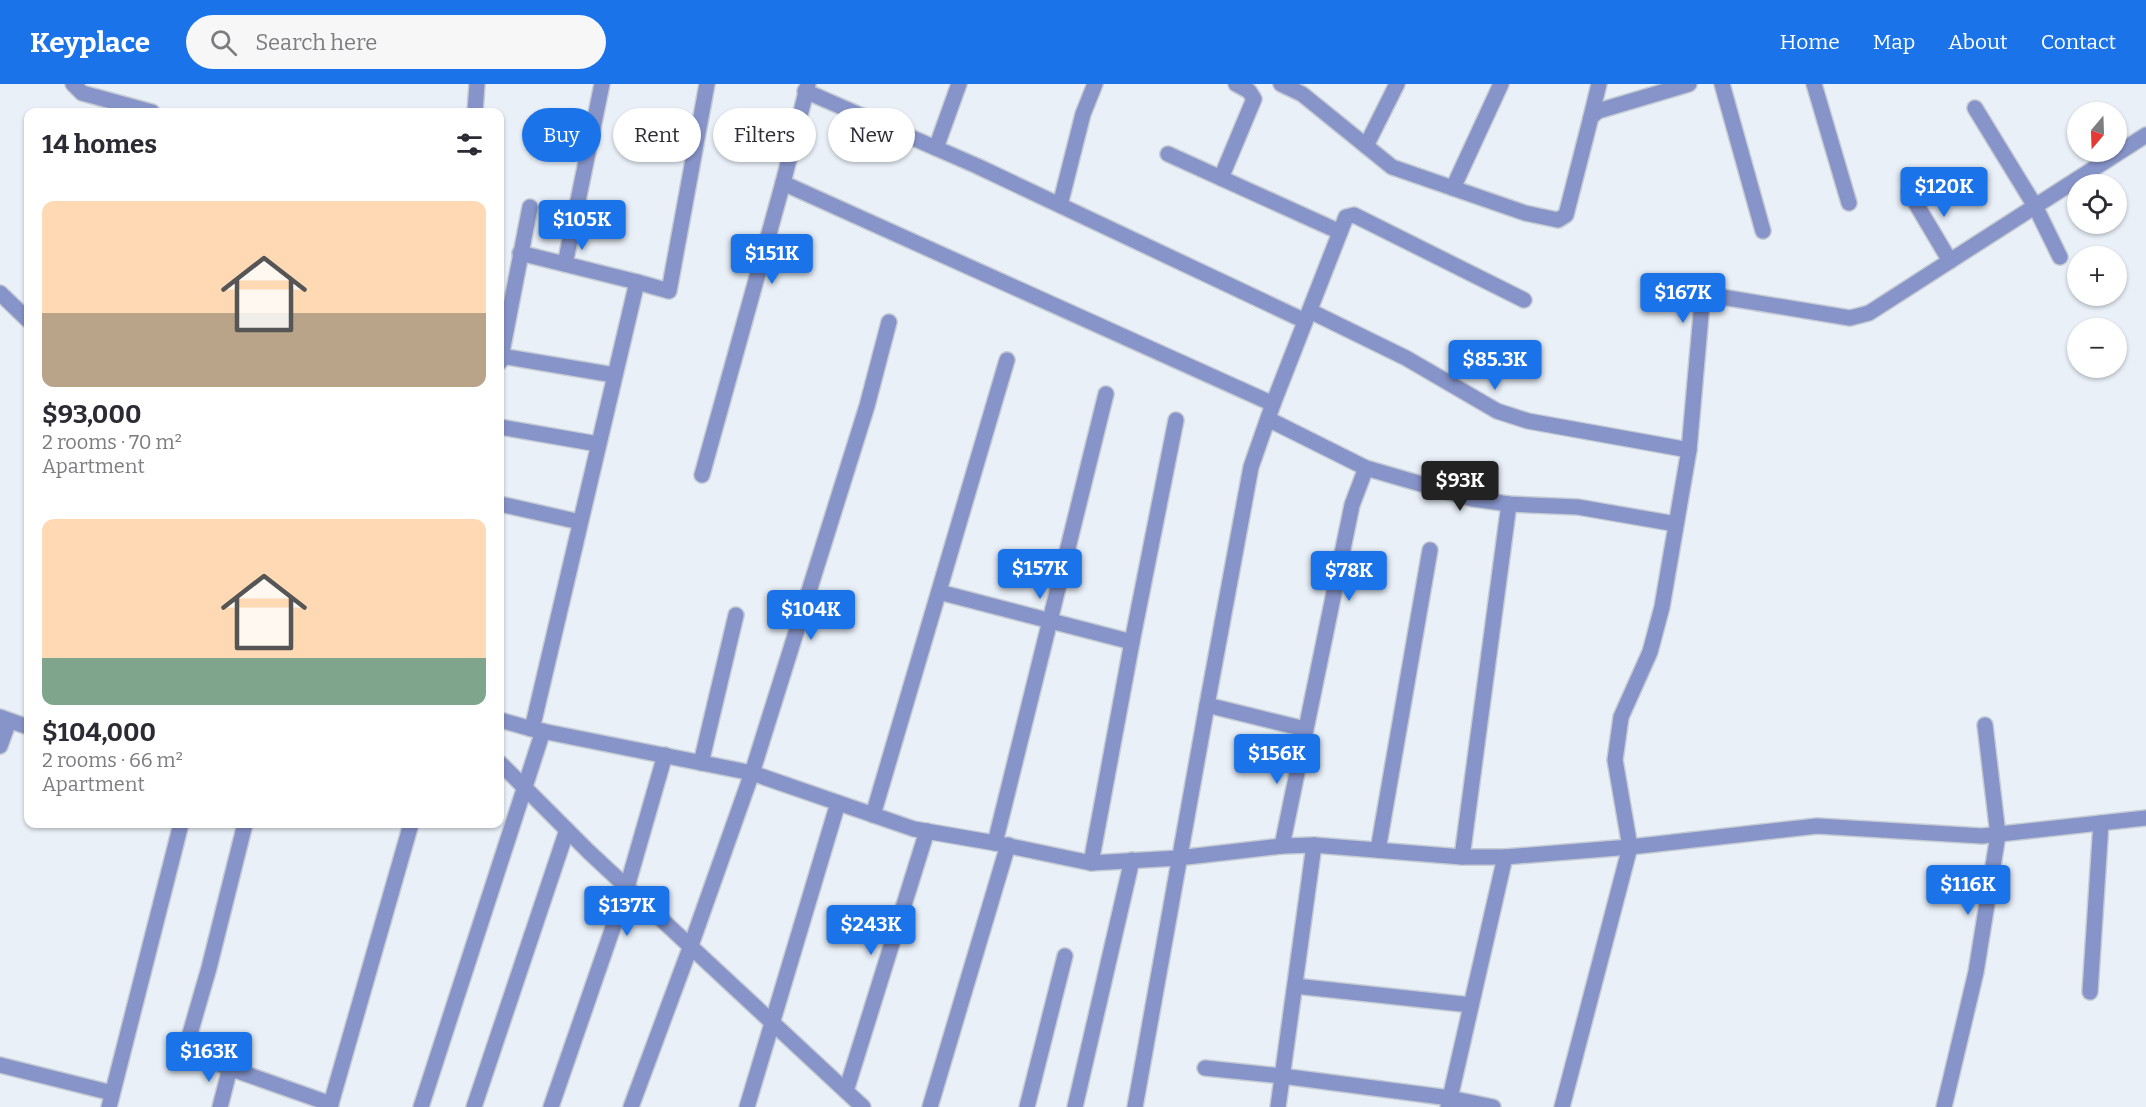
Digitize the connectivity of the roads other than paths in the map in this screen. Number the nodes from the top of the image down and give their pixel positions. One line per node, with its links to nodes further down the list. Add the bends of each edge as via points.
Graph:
1 (73, 84): 16 (street, via 82,93)
2 (477, 84): 17 (street)
3 (602, 84): 37 (street)
4 (707, 84): 38 (street, via 669,291)
5 (960, 84): 22 (street)
6 (1095, 84): 29 (street, via 1083,114)
7 (1236, 84): 24 (street, via 1254,99)
8 (1397, 84): 21 (street)
9 (1501, 84): 26 (street)
10 (1599, 84): 19 (street)
11 (1689, 84): 19 (street, via 1598,111)
12 (1722, 84): 32 (street)
13 (1814, 84): 28 (street)
14 (1286, 85): 21 (street)
15 (807, 88): 22 (street); 25 (street)
16 (137, 108)
17 (474, 108)
18 (1975, 108): 30 (street)
19 (1591, 117): 26 (street, via 1566,215 1558,220)
20 (2146, 135): 30 (street)
21 (1366, 146): 26 (street, via 1392,166)
22 (936, 148): 29 (street)
23 (1168, 154): 24 (street)
24 (1221, 178): 33 (street)
25 (783, 183): 49 (street); 55 (street)
26 (1453, 188)
27 (1909, 192): 36 (street)
28 (1849, 203)
29 (1060, 205): 42 (street)
30 (2035, 206): 35 (street); 36 (street)
31 (530, 207): 34 (street)
32 (1763, 231)
33 (1340, 232): 40 (street, via 1346,217 1354,215); 42 (street)
34 (520, 253): 37 (street); 44 (street)
35 (2060, 257)
36 (1950, 261): 53 (street, via 1869,313 1850,318 1722,297 1707,298 1701,303)
37 (565, 264): 38 (street)
38 (637, 282): 47 (street)
39 (0, 292): 41 (street)
40 (1524, 300)
41 (24, 316)
42 (1308, 316): 49 (street); 53 (street, via 1406,358 1497,411 1528,421)
43 (889, 322): 76 (street, via 867,406)
44 (504, 338)
45 (504, 360): 47 (street)
46 (1007, 360): 61 (street)
47 (614, 375): 52 (street)
48 (1106, 394): 63 (street)
49 (1271, 411): 54 (street); 65 (street, via 1251,467)
50 (1176, 420): 64 (street)
51 (504, 428): 52 (street)
52 (598, 444): 58 (street)
53 (1689, 450): 59 (street)
54 (1366, 468): 56 (street, via 1473,499); 70 (street, via 1352,505)
55 (702, 475)
56 (1509, 504): 59 (street, via 1578,507); 93 (street)
57 (504, 505): 58 (street)
58 (580, 522): 71 (street)
59 (1676, 524): 91 (street, via 1650,652 1621,717 1615,760)
60 (1430, 550): 92 (street)
61 (939, 592): 63 (street); 79 (street)
62 (736, 615): 74 (street)
63 (1050, 619): 64 (street); 88 (street)
64 (1132, 642): 97 (street)
65 (1207, 705): 70 (street); 95 (street)
66 (5, 719): 69 (street); 72 (street)
67 (504, 721): 71 (street)
68 (1985, 725): 87 (street)
69 (24, 726)
70 (1305, 729): 90 (street)
71 (537, 730): 73 (street); 77 (street)
72 (0, 746)
73 (665, 755): 74 (street); 98 (street)
74 (700, 763): 76 (street)
75 (504, 767): 77 (street)
76 (752, 773): 78 (street); 99 (street)
77 (524, 788): 85 (street); 114 (street)
78 (838, 803): 79 (street); 104 (street)
79 (873, 815): 86 (street)
80 (2146, 818): 81 (street)
81 (2101, 823): 87 (street); 102 (street)
82 (180, 828): 110 (street)
83 (244, 828): 106 (street, via 187,1044 188,1050)
84 (410, 828): 112 (street)
85 (567, 830): 98 (street); 115 (street)
86 (927, 831): 88 (street); 109 (street)
87 (1998, 835): 91 (street, via 1817,826); 127 (street, via 1976,972)
88 (1001, 844): 97 (street); 120 (street)
89 (1314, 845): 90 (street); 92 (street); 101 (street)
90 (1282, 846): 95 (street)
91 (1630, 847): 94 (street); 126 (street)
92 (1378, 850): 93 (street)
93 (1462, 857): 94 (street)
94 (1505, 857): 103 (street)
95 (1178, 858): 96 (street); 123 (street)
96 (1132, 861): 97 (street); 122 (street)
97 (1091, 863)
98 (627, 887): 99 (street); 116 (street)
99 (690, 948): 104 (street); 117 (street)
100 (1065, 956): 121 (street)
101 (1294, 986): 103 (street); 108 (street)
102 (2090, 992)
103 (1471, 1005): 111 (street)
104 (773, 1024): 109 (street); 118 (street)
105 (0, 1065): 110 (street)
106 (230, 1068): 112 (street); 113 (street)
107 (1205, 1068): 108 (street)
108 (1282, 1076): 111 (street); 124 (street)
109 (846, 1091): 119 (street)
110 (110, 1100)
111 (1449, 1102): 125 (street)
112 (331, 1106)
113 (220, 1107)
114 (421, 1107)
115 (474, 1107)
116 (551, 1107)
117 (631, 1107)
118 (747, 1107)
119 (863, 1107)
120 (930, 1107)
121 (1027, 1107)
122 (1075, 1107)
123 (1135, 1107)
124 (1278, 1107)
125 (1493, 1107)
126 (1562, 1107)
127 (1944, 1107)

